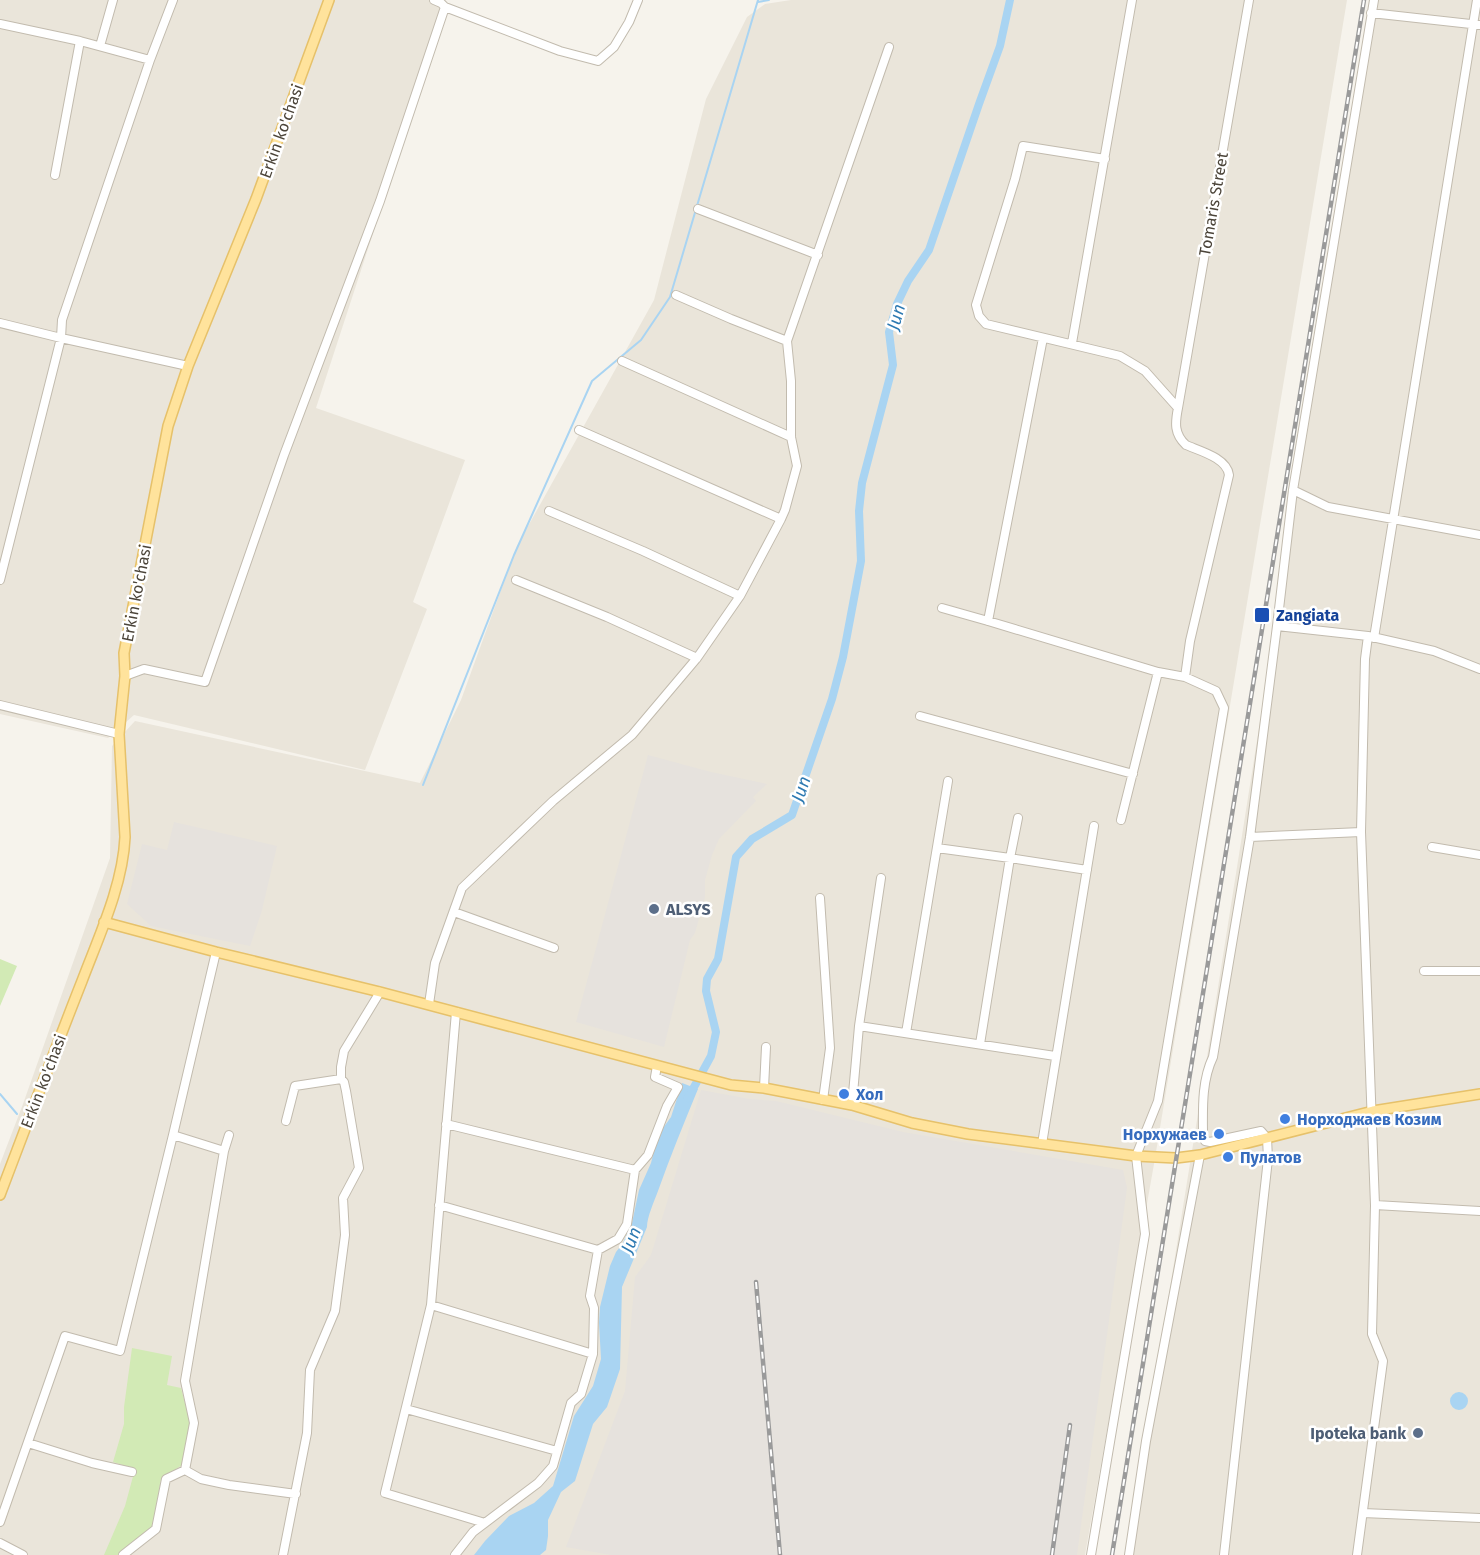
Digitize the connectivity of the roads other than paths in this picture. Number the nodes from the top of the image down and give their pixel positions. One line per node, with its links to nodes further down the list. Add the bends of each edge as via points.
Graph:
1 (113, 0): 15 (street)
2 (172, 0): 17 (street)
3 (329, 0): 29 (main road, Erkin ko'chasi, via 256,199)
4 (435, 0): 10 (street)
5 (638, 0): 10 (street, via 614,47 598,61 560,51)
6 (1132, 0): 18 (street)
7 (1249, 0): 30 (street, Tomaris Street)
8 (1374, 0): 11 (street)
9 (1477, 0): 13 (street)
10 (445, 7): 48 (street, via 380,201 284,455 205,682 144,669)
11 (1371, 13): 13 (street); 33 (street)
12 (0, 24): 14 (street)
13 (1477, 24): 35 (street)
14 (80, 41): 15 (street); 19 (street)
15 (100, 46): 17 (street)
16 (889, 47): 21 (street)
17 (150, 60): 24 (street, via 62,320)
18 (1105, 159): 25 (street, via 1023,146 976,305 986,324); 27 (street)
19 (55, 175)
20 (698, 209): 21 (street)
21 (818, 255): 26 (street)
22 (676, 295): 26 (street)
23 (0, 324): 24 (street)
24 (61, 338): 29 (street); 38 (street)
25 (1043, 338): 27 (street); 42 (street)
26 (788, 341): 32 (street)
27 (1072, 343): 30 (street, via 1120,356 1145,371)
28 (622, 361): 32 (street)
29 (188, 366): 48 (main road, Erkin ko'chasi, via 168,426 124,653)
30 (1178, 408): 49 (street, Tomaris Street, via 1178,436 1186,445 1225,464 1230,475)
31 (579, 430): 36 (street)
32 (791, 437): 36 (street, via 797,466)
33 (1293, 490): 35 (street, via 1328,507); 43 (street)
34 (549, 511): 40 (street)
35 (1394, 518): 37 (street); 44 (street)
36 (781, 519): 40 (street)
37 (1480, 535)
38 (0, 580)
39 (516, 580): 45 (street)
40 (740, 596): 45 (street)
41 (942, 608): 42 (street)
42 (988, 621): 47 (street)
43 (1277, 626): 44 (street); 59 (street)
44 (1371, 637): 46 (street, via 1434,651); 58 (street, via 1365,659)
45 (697, 658): 67 (street, via 632,735 552,801 462,888)
46 (1480, 669)
47 (1158, 672): 49 (street); 53 (street)
48 (124, 676): 52 (main road, Erkin ko'chasi)
49 (1185, 677): 96 (street, via 1216,691 1224,708 1158,1101)
50 (0, 705): 52 (street)
51 (920, 716): 53 (street)
52 (119, 734): 68 (main road, Erkin ko'chasi, via 125,853)
53 (1133, 774): 56 (street)
54 (948, 782): 60 (street)
55 (1018, 818): 63 (street)
56 (1121, 820)
57 (1094, 826): 64 (street)
58 (1361, 832): 59 (street); 87 (street)
59 (1250, 837): 92 (street, via 1213,1057 1204,1089 1203,1137 1210,1142 1261,1131)
60 (937, 848): 63 (street); 77 (street)
61 (1432, 848): 62 (street)
62 (1480, 855)
63 (1010, 858): 64 (street); 78 (street)
64 (1087, 870): 80 (street)
65 (881, 878): 76 (street)
66 (820, 898): 85 (street, via 830,1048)
67 (454, 912): 69 (street); 74 (street, via 435,963)
68 (104, 922): 70 (main road); 98 (main road, Erkin ko'chasi)
69 (554, 948)
70 (216, 952): 73 (main road); 90 (street)
71 (1424, 971): 72 (street)
72 (1480, 971)
73 (380, 992): 74 (main road); 82 (street, via 344,1051)
74 (429, 1004): 75 (main road)
75 (456, 1012): 81 (main road); 89 (street)
76 (859, 1026): 77 (street); 86 (street)
77 (906, 1033): 78 (street)
78 (980, 1044): 80 (street)
79 (765, 1047): 83 (street)
80 (1055, 1056): 93 (street)
81 (657, 1066): 83 (main road, via 731,1085); 97 (street, via 655,1077 678,1087 648,1155)
82 (341, 1079): 88 (street, via 295,1086); 110 (street, via 359,1167 343,1198 345,1235 335,1311 310,1370 307,1433)
83 (764, 1088): 85 (main road)
84 (1480, 1094): 87 (main road)
85 (823, 1100): 86 (main road)
86 (852, 1105): 93 (main road, via 912,1123)
87 (1373, 1111): 92 (main road); 100 (street)
88 (286, 1121)
89 (446, 1124): 97 (street); 99 (street)
90 (173, 1135): 94 (street); 106 (street, via 120,1351 64,1336)
91 (229, 1135): 94 (street)
92 (1267, 1138): 95 (main road); 122 (street, via 1268,1159)
93 (1041, 1144): 96 (main road)
94 (224, 1151): 108 (street, via 185,1381 194,1424)
95 (1200, 1155): 96 (main road); 121 (street, via 1146,1441)
96 (1136, 1156): 120 (street, via 1145,1234)
97 (635, 1170): 102 (street, via 627,1224 618,1239)
98 (0, 1195)
99 (439, 1205): 102 (street); 103 (street)
100 (1375, 1205): 101 (street); 111 (street, via 1372,1334 1383,1361)
101 (1480, 1211)
102 (598, 1250): 104 (street, via 590,1296 594,1308)
103 (431, 1305): 104 (street); 105 (street)
104 (592, 1354): 107 (street, via 581,1394 571,1403)
105 (406, 1409): 107 (street); 114 (street, via 385,1492)
106 (28, 1443): 109 (street); 113 (street)
107 (557, 1451): 114 (street, via 553,1466 538,1483)
108 (185, 1470): 110 (street, via 201,1479); 116 (street, via 166,1479 156,1529)
109 (132, 1472)
110 (296, 1494): 118 (street)
111 (1364, 1513): 112 (street); 123 (street)
112 (1480, 1518)
113 (0, 1522)
114 (485, 1523): 119 (street)
115 (0, 1543): 117 (street)
116 (126, 1554)
117 (23, 1555)
118 (283, 1555)
119 (455, 1555)
120 (1091, 1555)
121 (1130, 1555)
122 (1224, 1555)
123 (1357, 1555)

